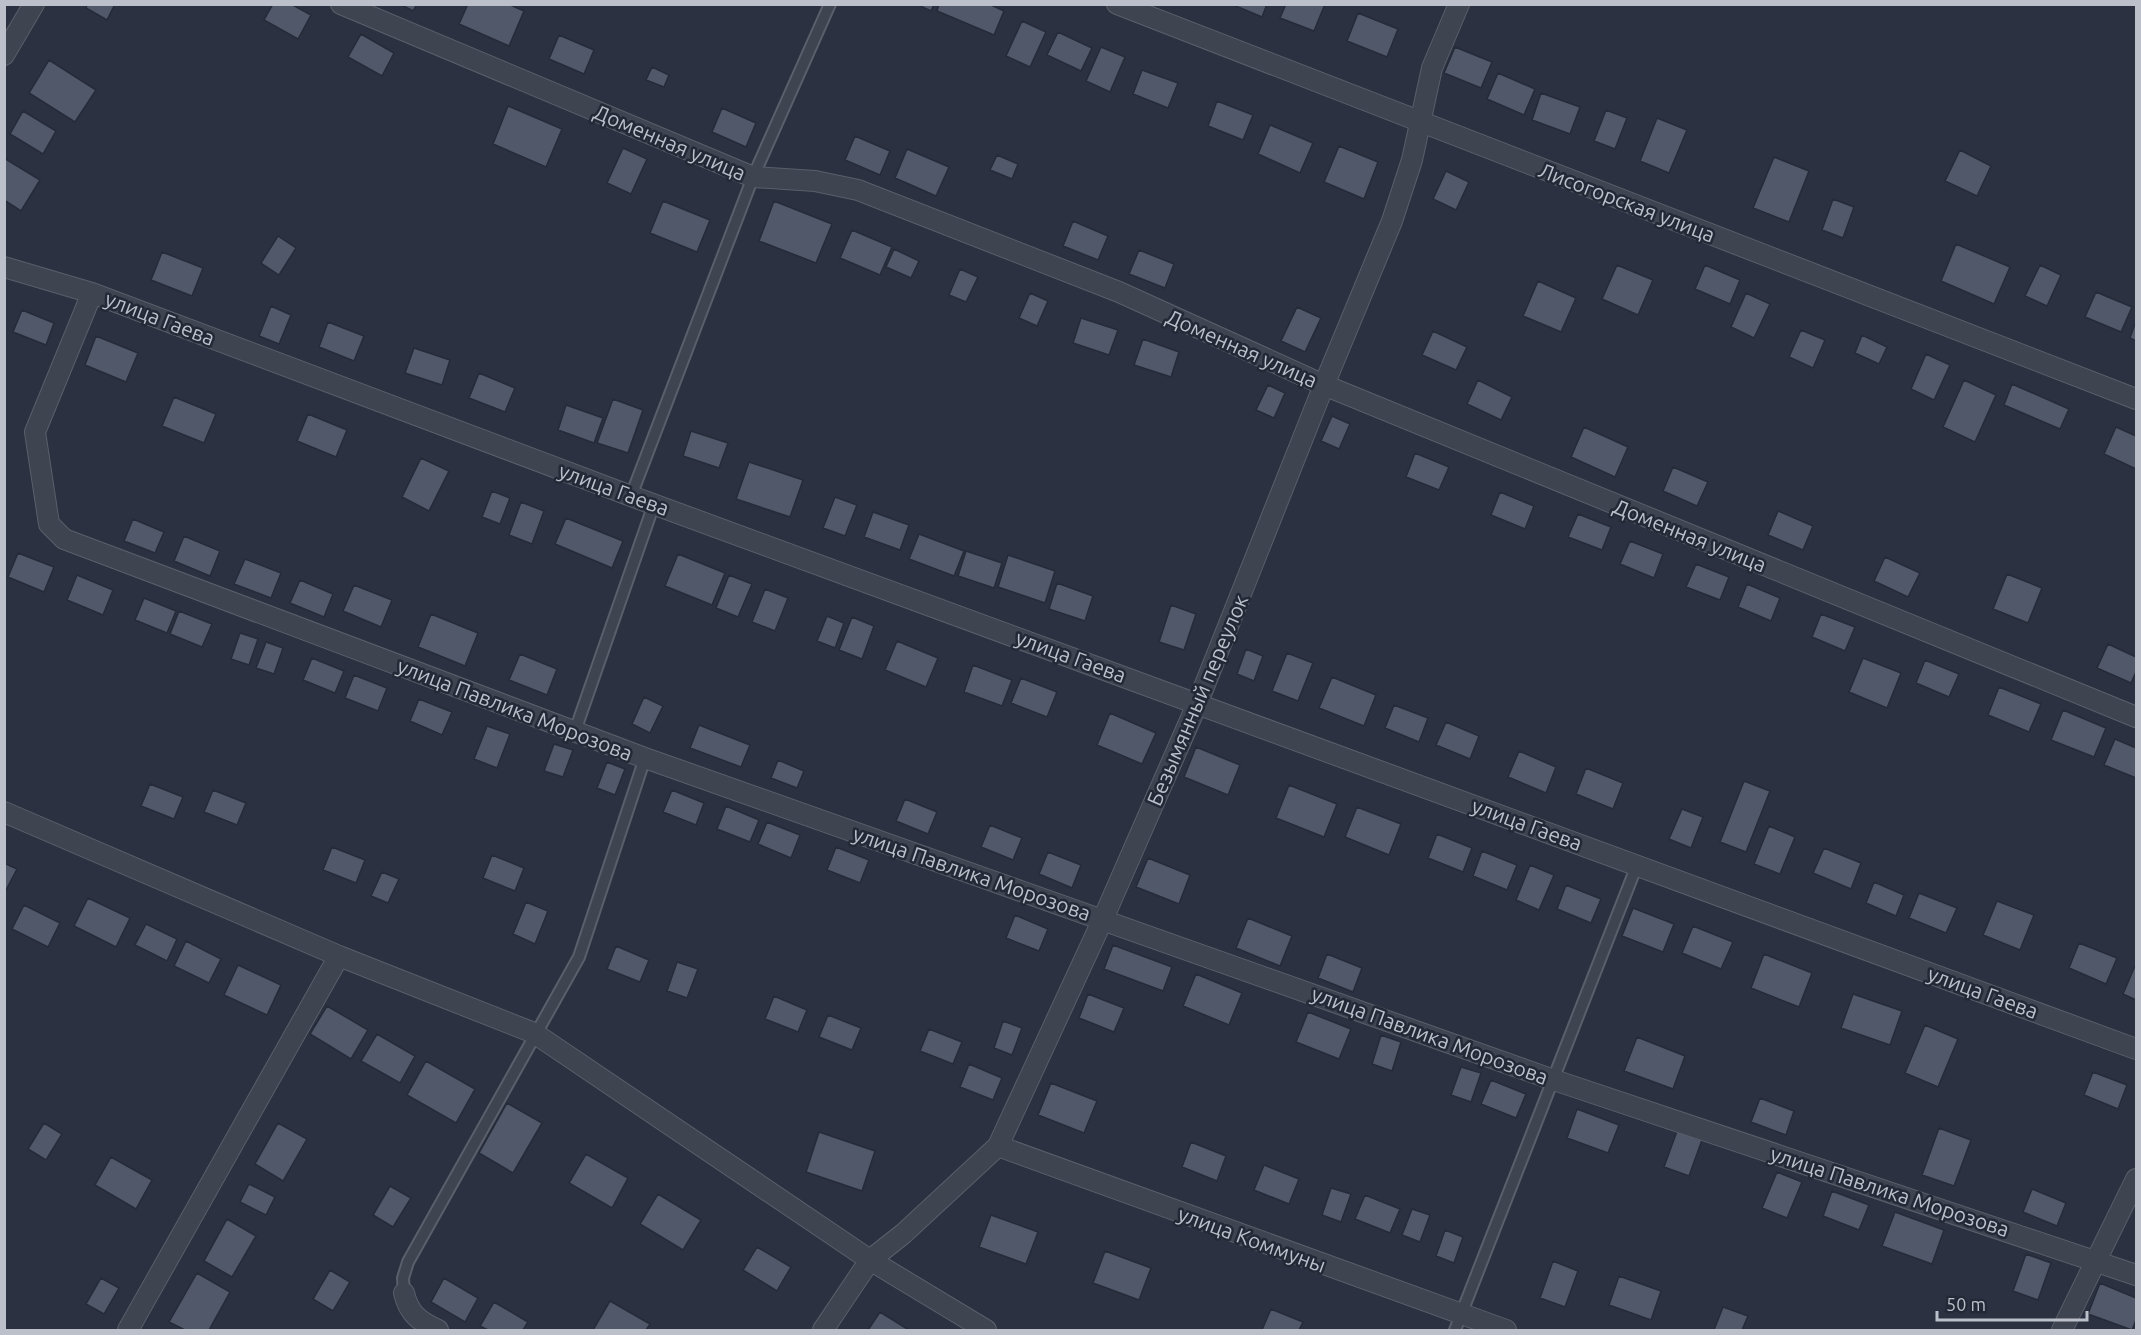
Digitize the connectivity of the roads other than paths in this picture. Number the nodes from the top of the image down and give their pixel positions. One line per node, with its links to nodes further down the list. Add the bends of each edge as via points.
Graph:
1 (34, 4): 6 (street)
2 (341, 4): 8 (street, Доменная улица)
3 (830, 4): 8 (lane)
4 (1117, 4): 7 (street, Лисогорская улица)
5 (1459, 4): 7 (street, Безымянный переулок, via 1432,68)
6 (4, 55)
7 (1420, 122): 11 (street, Безымянный переулок, via 1392,221); 12 (street, Лисогорская улица)
8 (753, 177): 11 (street, Доменная улица, via 815,181 858,190 1119,292); 13 (lane)
9 (4, 267): 10 (street, улица Гаева)
10 (93, 292): 13 (street, улица Гаева); 17 (street, улица Павлика Морозова, via 35,432 50,524 56,532 64,539)
11 (1324, 385): 15 (street, Безымянный переулок); 16 (street, Доменная улица)
12 (2136, 399)
13 (631, 496): 14 (street, улица Гаева)
14 (654, 504): 15 (street, улица Гаева); 17 (lane)
15 (1198, 702): 20 (street, улица Гаева); 21 (street, Безымянный переулок)
16 (2136, 717)
17 (575, 731): 18 (street, улица Павлика Морозова)
18 (645, 758): 21 (street, улица Павлика Морозова); 23 (lane, via 579,957)
19 (4, 812): 22 (street)
20 (1637, 865): 24 (street, улица Гаева); 25 (lane)
21 (1103, 919): 25 (street, улица Павлика Морозова); 26 (street, Безымянный переулок)
22 (339, 956): 23 (street); 33 (street)
23 (534, 1033): 28 (street); 31 (lane, via 408,1262)
24 (2136, 1049)
25 (1551, 1078): 29 (street, улица Павлика Морозова); 32 (lane)
26 (998, 1146): 28 (street, Безымянный переулок); 32 (street, улица Коммуны)
27 (2136, 1179): 29 (street)
28 (870, 1260): 35 (street, Безымянный переулок); 36 (street)
29 (2097, 1260): 30 (street, улица Павлика Морозова); 38 (street)
30 (2136, 1275)
31 (404, 1293): 34 (street, via 408,1308 419,1322)
32 (1458, 1323): 37 (street, улица Коммуны)
33 (128, 1330)
34 (438, 1330)
35 (823, 1330)
36 (986, 1330)
37 (1506, 1330)
38 (2062, 1330)

